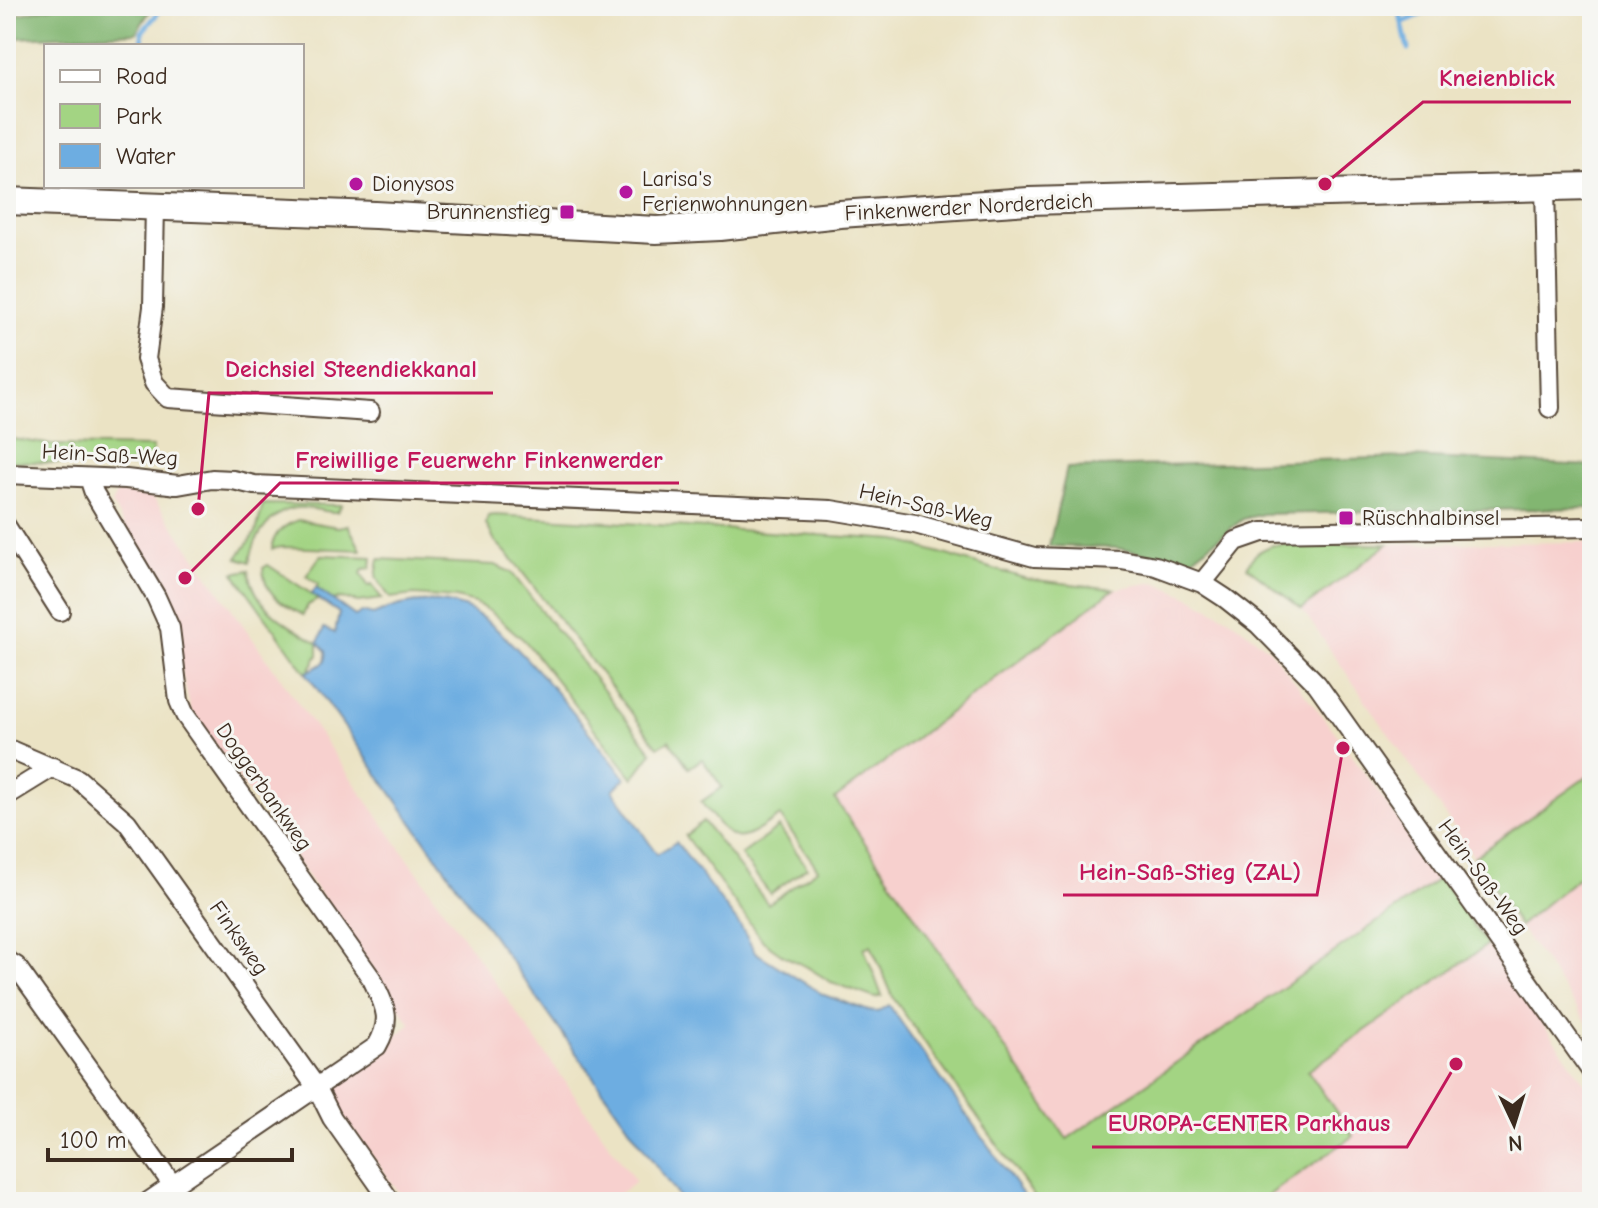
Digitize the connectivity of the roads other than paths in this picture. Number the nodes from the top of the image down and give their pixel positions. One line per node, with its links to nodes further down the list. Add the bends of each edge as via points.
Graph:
1 (1592, 186): 2 (street, Finkenwerder Norderdeich)
2 (1545, 187): 4 (street, Finkenwerder Norderdeich, via 1029,201 656,230); 5 (street)
3 (6, 201): 4 (street, Finkenwerder Norderdeich)
4 (155, 205): 6 (street, via 153,307 146,350 150,376 161,392 168,398)
5 (1550, 408)
6 (370, 412)
7 (6, 474): 8 (street, Hein-Saß-Weg)
8 (89, 478): 11 (street, Hein-Saß-Weg, via 178,485 212,479 831,510 915,524 1034,557 1147,564); 18 (street, Doggerbankweg, via 170,628 185,715 372,979 387,1010 386,1030 377,1046)
9 (6, 526): 12 (street)
10 (1592, 527): 11 (street, via 1262,532 1236,541)
11 (1202, 583): 17 (street, Hein-Saß-Weg, via 1258,624 1317,684)
12 (60, 611)
13 (6, 748): 14 (street, Finksweg)
14 (53, 767): 15 (street); 18 (street, Finksweg, via 78,779 127,822)
15 (6, 796)
16 (6, 960): 19 (street, via 16,966)
17 (1592, 1072)
18 (317, 1088): 19 (street, Doggerbankweg); 21 (street, Finksweg)
19 (172, 1184): 20 (street, Doggerbankweg)
20 (148, 1202)
21 (391, 1202)

